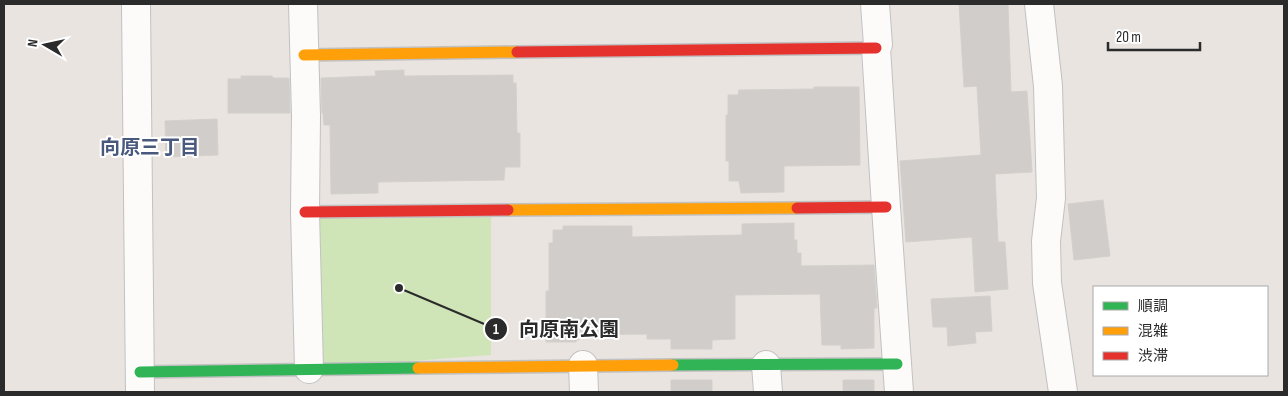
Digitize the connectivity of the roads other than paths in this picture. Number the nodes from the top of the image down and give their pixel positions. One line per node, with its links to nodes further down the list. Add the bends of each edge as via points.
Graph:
1 (136, 4): 13 (street)
2 (303, 4): 6 (street)
3 (875, 4): 5 (street)
4 (1039, 4): 17 (street, via 1049,114 1051,198 1046,241 1047,283)
5 (876, 48): 6 (street); 7 (street)
6 (304, 55): 8 (street)
7 (886, 207): 8 (street); 9 (street)
8 (305, 212): 12 (street)
9 (897, 364): 11 (street); 16 (street)
10 (583, 365): 11 (street); 12 (street); 14 (street)
11 (766, 365): 15 (street)
12 (309, 369): 13 (street)
13 (140, 382)
14 (584, 392)
15 (768, 392)
16 (899, 392)
17 (1063, 392)

